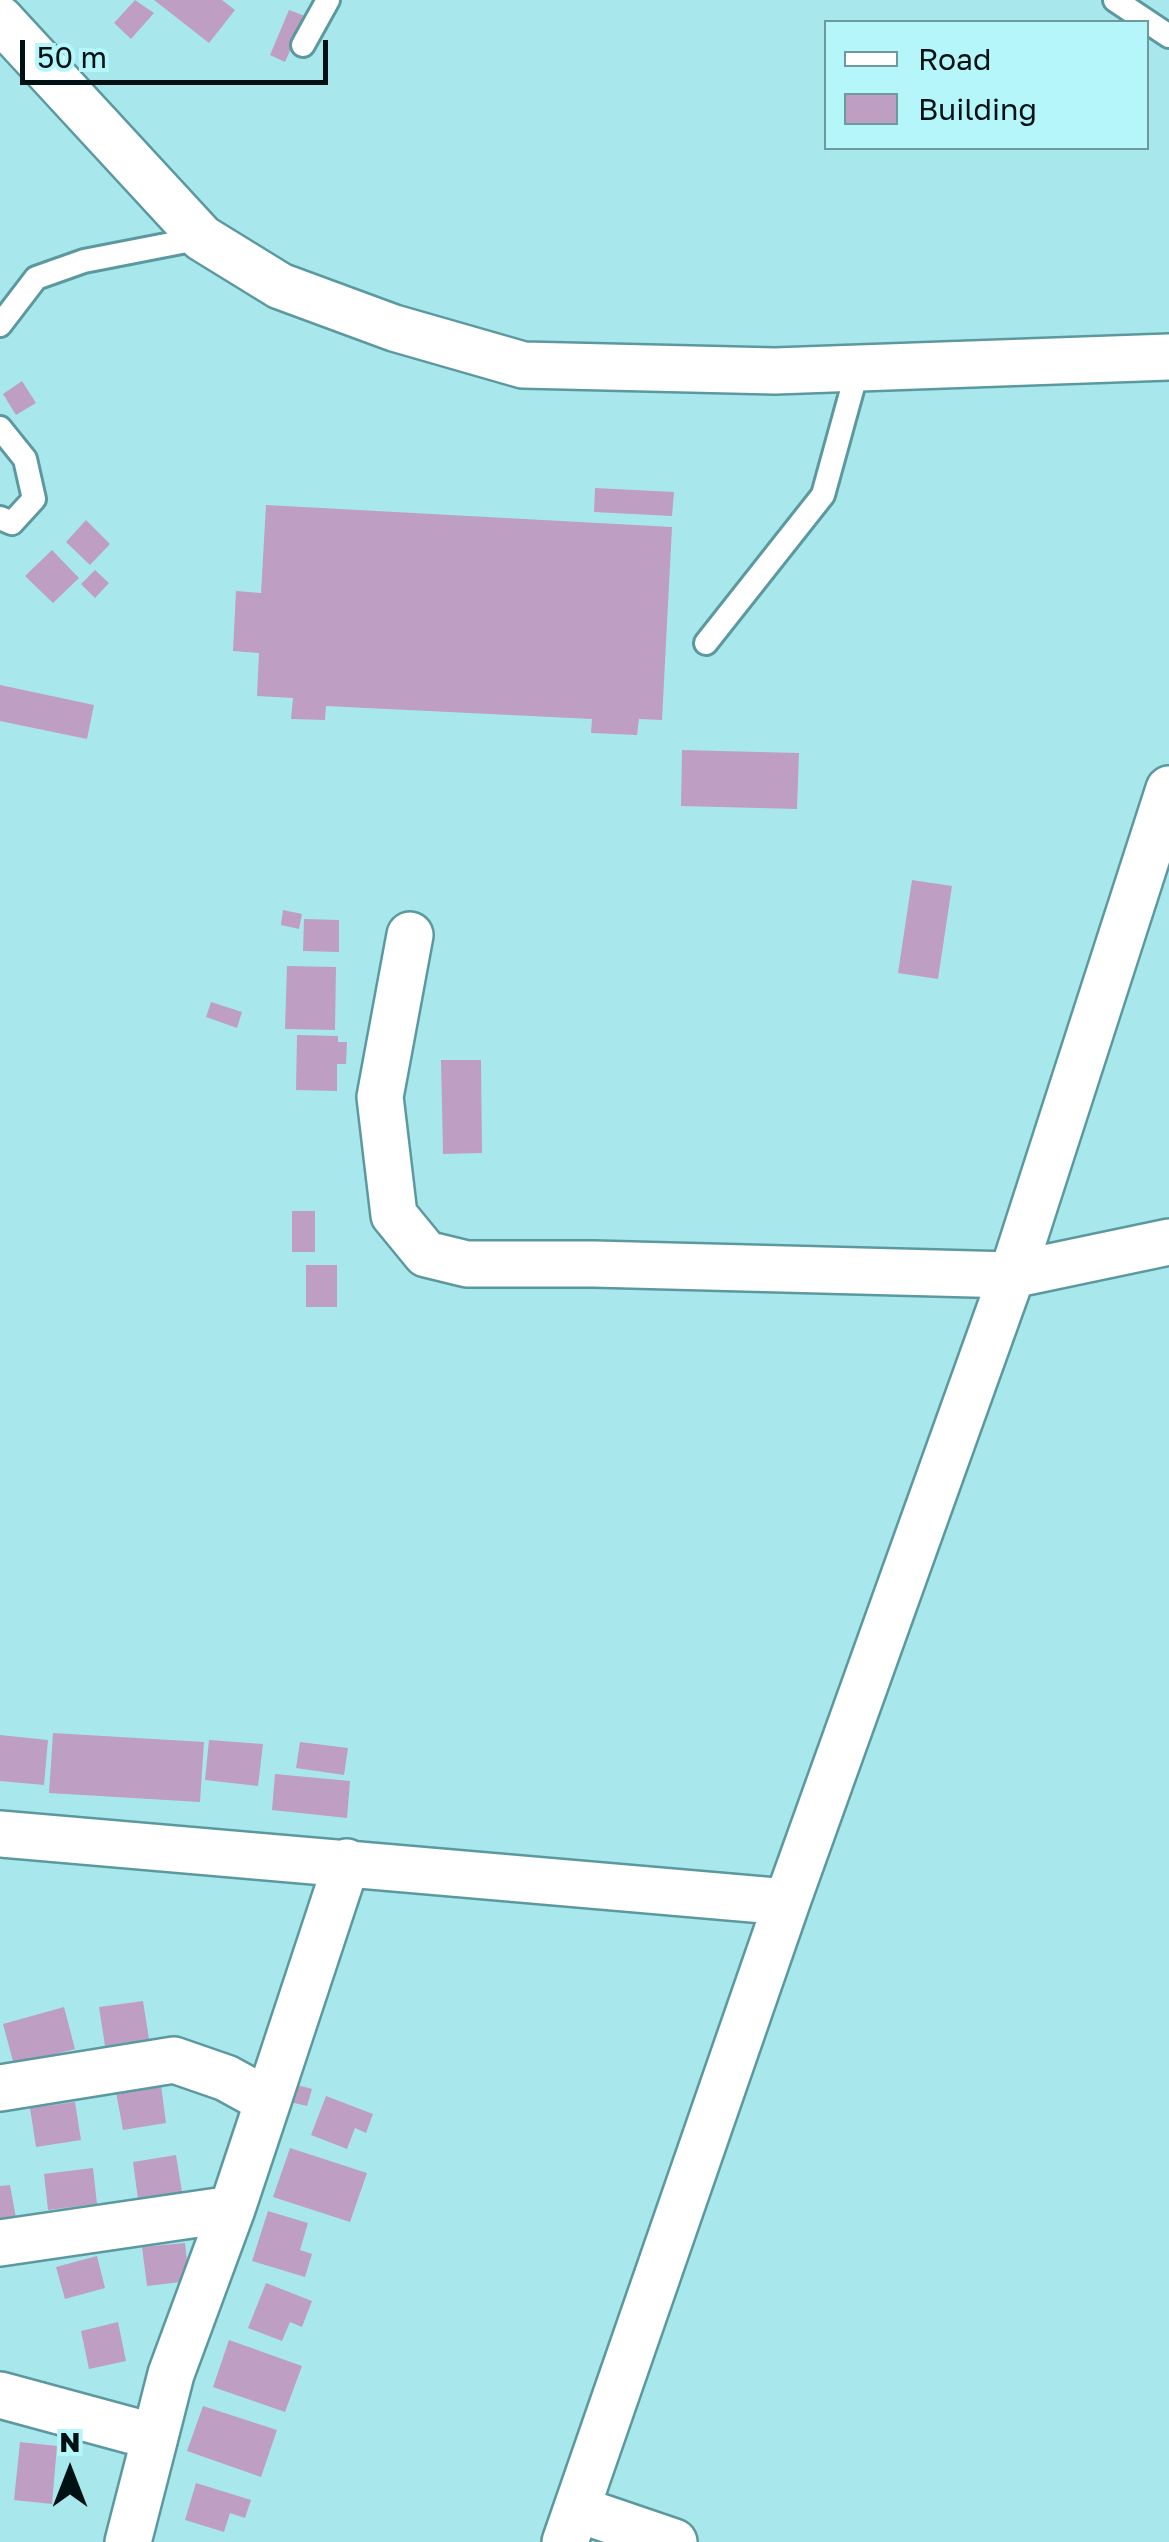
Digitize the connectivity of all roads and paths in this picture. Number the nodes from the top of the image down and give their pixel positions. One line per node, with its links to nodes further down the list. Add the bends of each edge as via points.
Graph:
1 (328, 0): 5 (lane)
2 (1115, 0): 4 (lane)
3 (0, 19): 6 (street)
4 (1145, 20)
5 (303, 45)
6 (202, 238): 7 (lane, via 84,261 36,278); 9 (street, via 280,286 524,365)
7 (0, 325)
8 (1169, 357): 9 (street)
9 (858, 368): 12 (lane, via 823,495)
10 (0, 428): 11 (lane, via 24,459 34,499 12,522)
11 (0, 518)
12 (706, 642)
13 (1169, 789): 16 (street)
14 (410, 935): 16 (street, via 380,1096 394,1214 426,1254 468,1264)
15 (1169, 1242): 16 (street)
16 (1012, 1275): 19 (street)
17 (0, 1834): 18 (street)
18 (347, 1862): 19 (street); 21 (street)
19 (787, 1902): 26 (street)
20 (0, 2088): 21 (street, via 174,2060)
21 (268, 2101): 22 (street)
22 (232, 2208): 23 (street); 25 (street)
23 (0, 2243)
24 (0, 2395): 25 (street)
25 (155, 2437): 27 (street)
26 (571, 2526): 28 (street)
27 (128, 2542)
28 (674, 2542)

